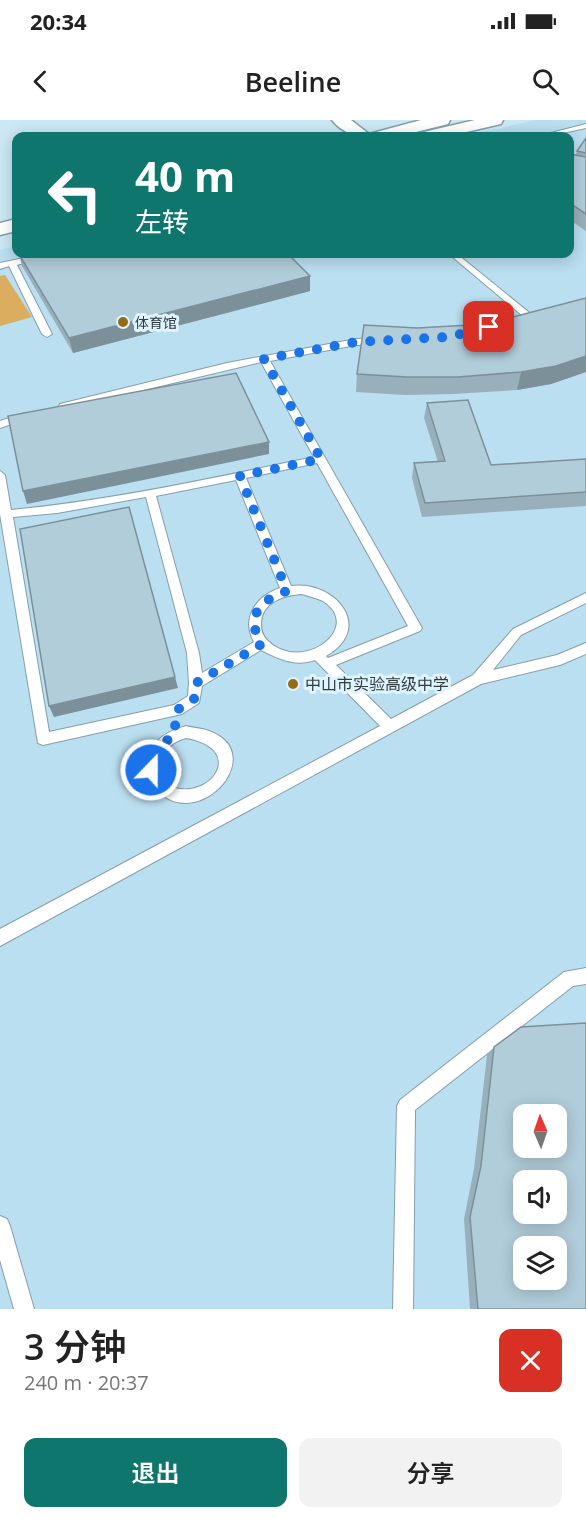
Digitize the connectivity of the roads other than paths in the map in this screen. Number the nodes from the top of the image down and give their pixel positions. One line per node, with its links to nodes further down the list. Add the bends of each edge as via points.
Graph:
1 (324, 120): 6 (street)
2 (340, 120): 7 (street)
3 (442, 120): 8 (street)
4 (495, 120): 9 (street)
5 (586, 126): 10 (lane)
6 (340, 132)
7 (356, 132)
8 (392, 132)
9 (446, 132)
10 (560, 132)
11 (34, 258): 13 (lane)
12 (458, 258): 15 (lane)
13 (12, 263): 14 (lane); 18 (lane)
14 (0, 266)
15 (533, 315): 16 (lane); 17 (lane)
16 (517, 319)
17 (541, 326)
18 (47, 334)
19 (391, 340): 20 (lane, via 356,342)
20 (264, 359): 21 (lane); 24 (lane)
21 (56, 408)
22 (34, 413): 23 (lane)
23 (0, 426)
24 (321, 459): 26 (lane); 33 (lane, via 416,628)
25 (0, 475): 28 (lane)
26 (240, 476): 27 (lane); 29 (lane)
27 (150, 493): 28 (lane); 35 (lane, via 193,653)
28 (6, 514): 36 (lane, via 43,739)
29 (287, 591): 31 (lane, via 269,598 257,612 254,623); 33 (lane, via 322,595 338,607 343,617 344,629 339,640)
30 (586, 598): 34 (lane, via 517,632)
31 (262, 644): 33 (lane, via 287,657); 35 (lane)
32 (586, 648): 34 (lane, via 560,660)
33 (321, 660): 37 (lane)
34 (478, 680): 37 (lane)
35 (196, 683): 36 (lane, via 194,699)
36 (177, 710): 38 (lane)
37 (390, 727): 39 (lane)
38 (174, 735): 38 (lane, via 186,732 210,736 225,751 225,773 208,791 178,795 155,780 151,770 156,749)
39 (0, 938)
40 (586, 976): 43 (lane, via 570,978 406,1106)
41 (0, 1226): 42 (lane)
42 (24, 1309)
43 (403, 1309)

